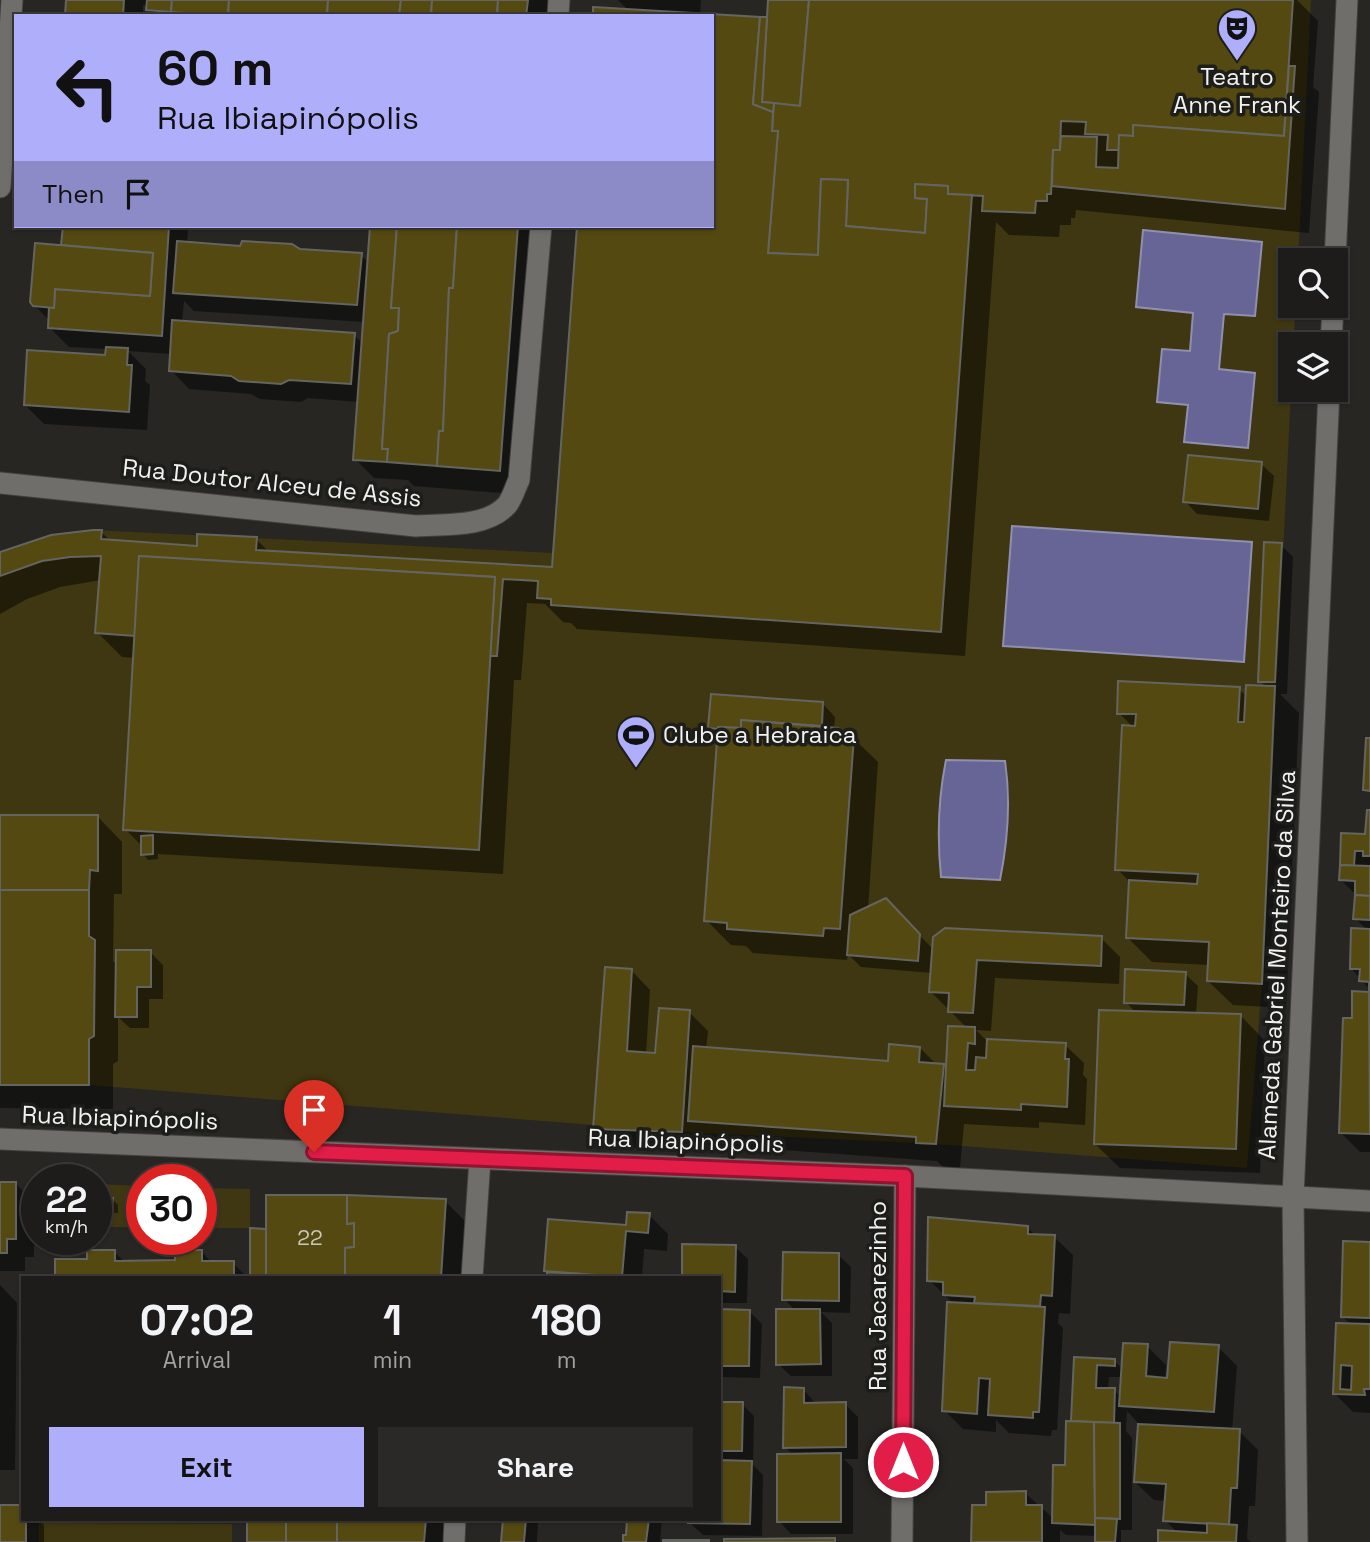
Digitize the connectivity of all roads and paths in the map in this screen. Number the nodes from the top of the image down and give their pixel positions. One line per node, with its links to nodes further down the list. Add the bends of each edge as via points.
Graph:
1 (12, 0): 3 (street)
2 (1347, 0): 7 (street)
3 (12, 48): 4 (street)
4 (2, 108): 5 (street)
5 (6, 177)
6 (541, 228): 9 (street, Rua Doutor Alceu de Assis, via 519,480 508,504 495,514 467,523 416,526)
7 (1336, 248)
8 (1328, 402): 13 (street, Alameda Gabriel Monteiro da Silva)
9 (0, 483)
10 (0, 1139): 11 (street, Rua Ibiapinópolis)
11 (480, 1159): 12 (street, Rua Ibiapinópolis); 15 (street)
12 (905, 1176): 13 (street, Rua Ibiapinópolis); 18 (street, Rua Jacarezinho)
13 (1293, 1197): 14 (street, Rua Ibiapinópolis); 19 (street, Alameda Gabriel Monteiro da Silva)
14 (1370, 1201)
15 (472, 1276)
16 (456, 1521): 17 (street)
17 (454, 1542)
18 (902, 1542)
19 (1297, 1542)

